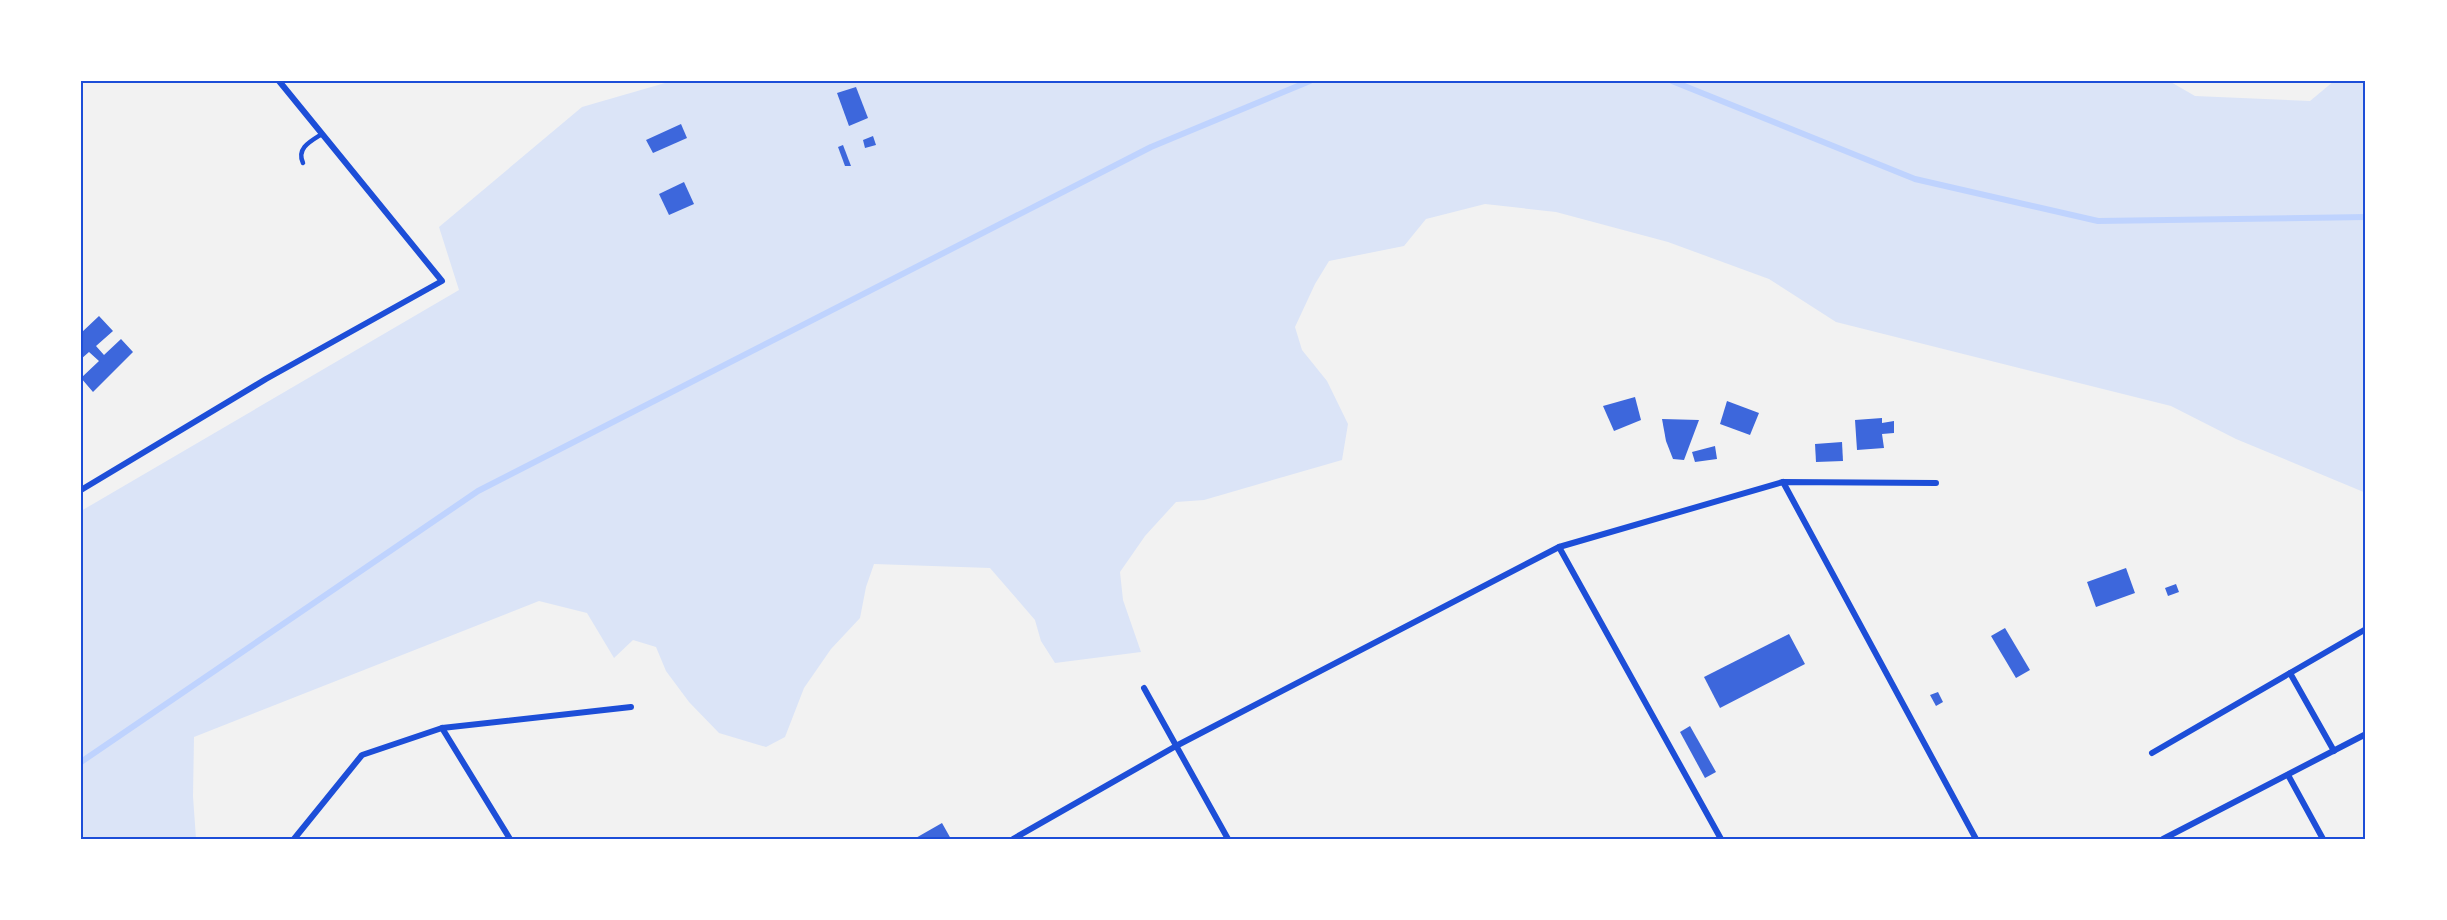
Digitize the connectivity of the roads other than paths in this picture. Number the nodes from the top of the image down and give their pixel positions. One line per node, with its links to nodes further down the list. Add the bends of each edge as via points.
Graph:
1 (279, 81): 2 (street)
2 (322, 134): 3 (lane, via 303,149); 6 (street, via 442,281 266,379)
3 (303, 163)
4 (1783, 482): 5 (street); 7 (street); 23 (street)
5 (1936, 483)
6 (81, 490)
7 (1559, 548): 14 (street); 22 (street)
8 (2366, 629): 9 (street)
9 (2290, 673): 15 (street); 16 (street)
10 (1144, 688): 14 (street)
11 (631, 707): 12 (street)
12 (442, 728): 18 (street, via 362,755); 19 (street)
13 (2366, 734): 15 (street)
14 (1176, 746): 20 (street); 21 (street)
15 (2334, 751): 17 (street)
16 (2152, 753)
17 (2288, 775): 24 (street); 25 (street)
18 (294, 839)
19 (510, 839)
20 (1013, 839)
21 (1228, 839)
22 (1721, 839)
23 (1976, 839)
24 (2163, 839)
25 (2323, 839)

